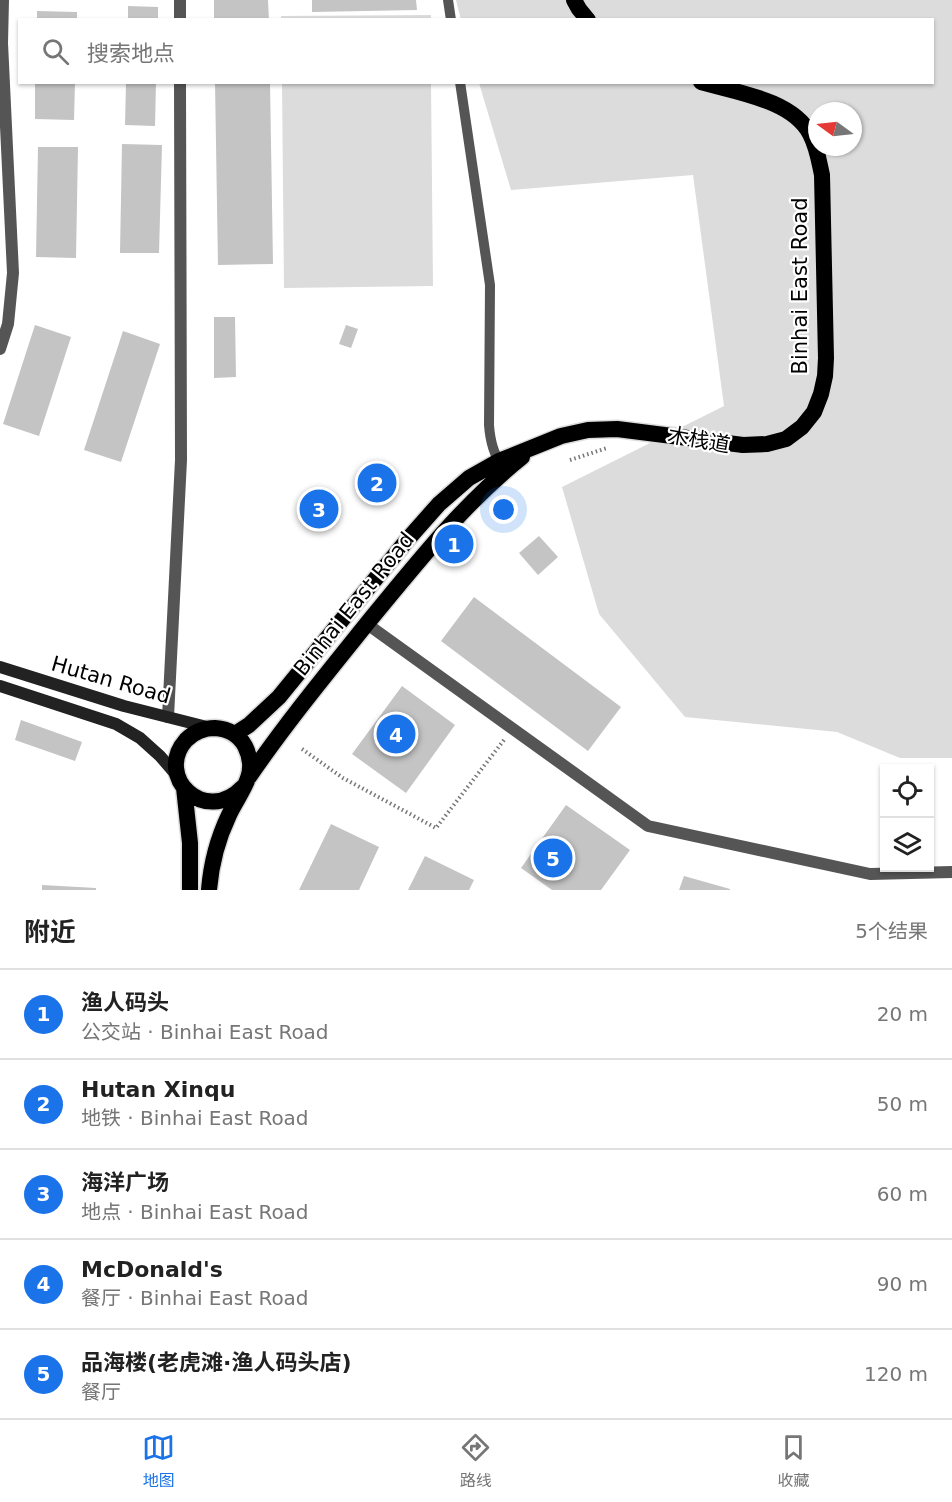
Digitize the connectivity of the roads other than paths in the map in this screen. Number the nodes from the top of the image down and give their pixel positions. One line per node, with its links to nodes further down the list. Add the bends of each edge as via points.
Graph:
1 (3, 0): 8 (street)
2 (180, 0): 5 (street)
3 (448, 0): 6 (lane)
4 (574, 0): 7 (highway)
5 (180, 18)
6 (451, 18)
7 (586, 18)
8 (1, 44): 12 (street, via 13,273 8,324)
9 (180, 84): 17 (street, via 182,460)
10 (460, 84): 13 (lane, via 490,285 490,439)
11 (709, 84): 13 (highway, Binhai East Road, via 780,106 798,118 818,153 822,175 826,358 814,412 786,439 767,444 743,445 617,429 588,430 561,436)
12 (0, 349)
13 (502, 466): 14 (highway, Binhai East Road); 19 (highway, Binhai East Road, via 469,478 439,504 279,697)
14 (367, 624): 20 (highway, Binhai East Road); 22 (street, via 648,825 870,874)
15 (0, 667): 17 (main road, Hutan Road)
16 (0, 686): 21 (main road, Hutan Road, via 116,724 140,738)
17 (168, 717): 18 (main road, Hutan Road)
18 (213, 728): 19 (highway); 21 (highway, via 190,736 182,745 177,767)
19 (235, 734): 20 (highway, via 249,753)
20 (246, 782): 21 (highway, Binhai East Road, via 236,795 214,802 193,796); 24 (highway, Binhai East Road, via 216,849)
21 (182, 783): 23 (highway, via 190,843)
22 (952, 872)
23 (190, 890)
24 (209, 890)

